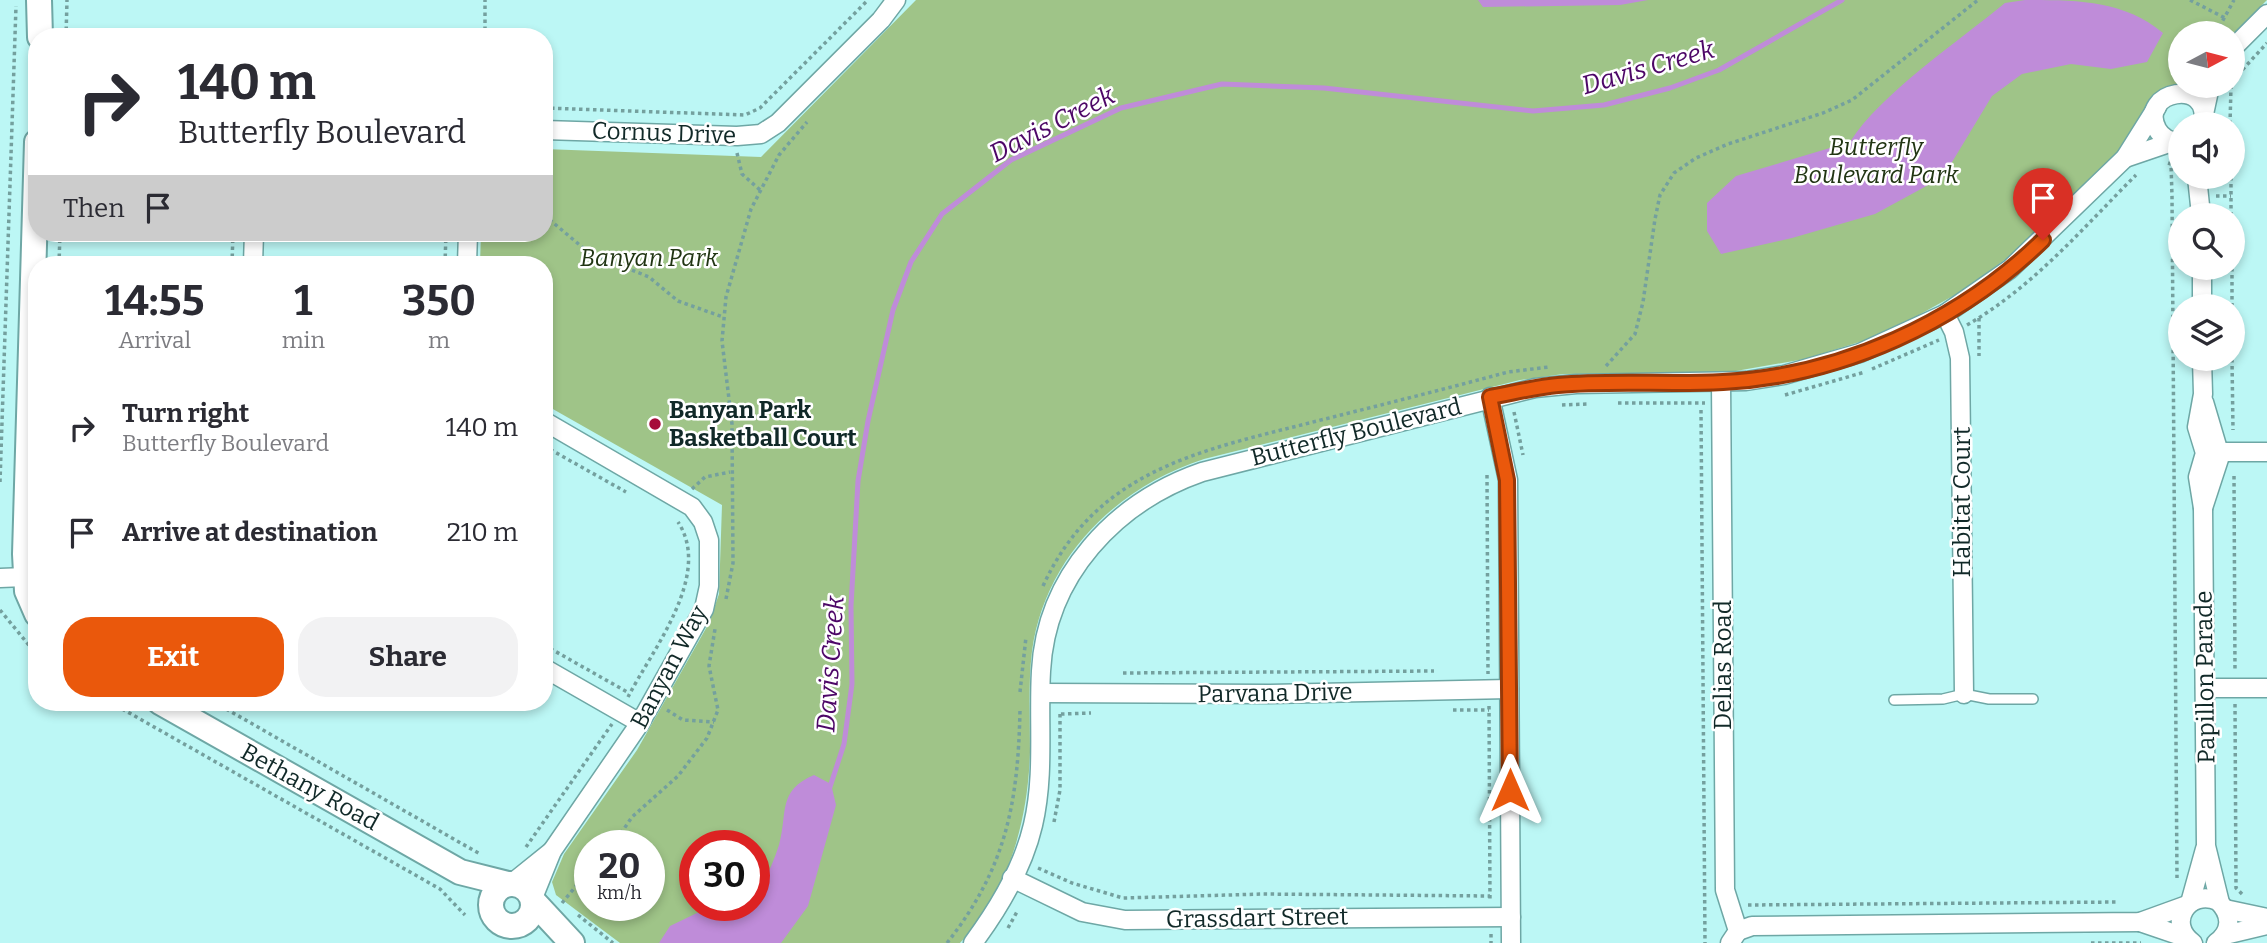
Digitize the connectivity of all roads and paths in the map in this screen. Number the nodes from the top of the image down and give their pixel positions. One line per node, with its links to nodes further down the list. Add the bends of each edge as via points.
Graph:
1 (16, 0): 57 (path)
2 (39, 0): 13 (street)
3 (67, 0): 14 (path)
4 (485, 0): 15 (path)
5 (868, 0): 21 (path, via 760,108 745,115)
6 (896, 0): 24 (street, Cornus Drive, via 778,123 761,134)
7 (1978, 0): 39 (path, via 1852,100 1728,144 1674,173 1660,195 1654,219 1635,334)
8 (2190, 0): 11 (path)
9 (2234, 0): 11 (path)
10 (2267, 14): 16 (street)
11 (2225, 18): 12 (path)
12 (2223, 21)
13 (40, 28)
14 (66, 28)
15 (485, 28)
16 (2245, 36)
17 (2267, 43): 18 (path)
18 (2245, 65)
19 (2168, 95): 20 (street)
20 (2157, 107): 25 (street, via 2155,124); 27 (street, Butterfly Boulevard)
21 (553, 108)
22 (810, 118): 32 (path, via 779,155)
23 (553, 130): 24 (street, Cornus Drive)
24 (737, 136): 32 (path, via 742,174)
25 (2168, 138)
26 (2168, 146): 27 (street, Butterfly Boulevard)
27 (2125, 158): 36 (street, Butterfly Boulevard, via 2029,253)
28 (2162, 161): 101 (path, via 2171,164 2172,186)
29 (2139, 172): 38 (path, via 2056,256)
30 (2200, 189): 33 (street)
31 (2203, 189): 33 (street)
32 (760, 190): 37 (path, via 738,248)
33 (2201, 196): 34 (street)
34 (2201, 203)
35 (553, 223): 37 (path, via 588,252 649,277 678,300)
36 (1944, 314): 38 (street, Habitat Court); 42 (street, Butterfly Boulevard, via 1860,353 1817,367)
37 (723, 317): 63 (path, via 732,424 733,563)
38 (1954, 332): 43 (path, via 1853,377); 80 (street, Habitat Court, via 1961,374)
39 (1606, 366)
40 (2202, 371): 54 (street, Papillon Parade, via 2197,427)
41 (2230, 371): 54 (path)
42 (1721, 382): 44 (street, Butterfly Boulevard, via 1576,384); 48 (street, Delias Road)
43 (1779, 396)
44 (1490, 397): 51 (street); 78 (street, Butterfly Boulevard, via 1222,466 1150,494 1102,533 1065,586 1045,640)
45 (1595, 403): 49 (path)
46 (1607, 403): 47 (path)
47 (1701, 403): 48 (path); 113 (path)
48 (1721, 403): 110 (street, Delias Road)
49 (1550, 406)
50 (1526, 410): 51 (path)
51 (1495, 417): 76 (street, via 1507,480)
52 (553, 427): 82 (street, Banyan Way, via 685,502 704,522 710,550 707,598)
53 (553, 451): 58 (path)
54 (2220, 452): 55 (street); 73 (street, Papillon Parade, via 2198,477 2203,508); 74 (path)
55 (2267, 452)
56 (28, 468): 60 (street)
57 (0, 482)
58 (631, 495)
59 (676, 520): 77 (path, via 686,537 684,591)
60 (25, 577): 61 (street); 62 (street)
61 (0, 578)
62 (28, 586)
63 (724, 607)
64 (0, 610): 66 (path)
65 (719, 619): 88 (path, via 709,654 718,710)
66 (28, 644)
67 (553, 650): 77 (path)
68 (1436, 671): 72 (path)
69 (1475, 671): 70 (path)
70 (1488, 671)
71 (553, 673): 87 (street)
72 (1114, 674)
73 (2205, 688): 74 (street); 92 (street, Papillon Parade)
74 (2235, 688): 75 (street); 105 (path, via 2236,888)
75 (2267, 688)
76 (1509, 690): 79 (street, Parvana Drive); 114 (street)
77 (630, 691): 82 (path); 87 (path)
78 (1041, 693): 79 (street, Parvana Drive); 99 (street, Butterfly Boulevard, via 1037,802 1028,842)
79 (1060, 693): 91 (path, via 1060,790)
80 (1964, 694): 81 (lane); 83 (lane)
81 (2034, 699)
82 (653, 700): 88 (path, via 683,720); 89 (street, Banyan Way)
83 (1894, 701)
84 (126, 711): 112 (path, via 440,889)
85 (176, 711): 98 (street, Bethany Road)
86 (230, 711): 95 (path)
87 (620, 711): 89 (street); 93 (path)
88 (715, 722): 90 (path, via 689,764)
89 (640, 723): 94 (street, Banyan Way)
90 (623, 830)
91 (1051, 833)
92 (2206, 846): 108 (street, Papillon Parade); 109 (street, Papillon Parade)
93 (525, 849)
94 (552, 851): 100 (street, Banyan Way); 104 (street, Banyan Way)
95 (483, 856)
96 (1043, 858): 97 (path)
97 (1038, 868): 102 (path); 103 (path, via 1124,898)
98 (460, 872): 100 (street, Bethany Road); 111 (street, Bethany Road)
99 (1012, 878): 102 (street, Grassdart Street); 125 (street, Butterfly Boulevard, via 1000,906)
100 (510, 884): 104 (street, via 525,888); 111 (street, via 492,897)
101 (2177, 887)
102 (1029, 888): 114 (street, Grassdart Street, via 1082,912 1125,920); 119 (path)
103 (1490, 896)
104 (533, 900): 118 (street, via 532,914); 122 (street)
105 (2244, 901)
106 (2132, 902): 110 (path)
107 (562, 904): 124 (path)
108 (2188, 904): 109 (street, via 2205,897); 116 (street); 123 (street, Papillon Parade, via 2180,923)
109 (2222, 906): 115 (street); 121 (street, Papillon Parade, via 2229,922)
110 (1728, 908): 113 (path); 120 (street, Delias Road)
111 (491, 911): 118 (street, via 505,926)
112 (465, 915)
113 (1705, 915): 127 (path)
114 (1511, 917): 126 (street)
115 (2267, 918)
116 (2140, 922): 120 (street, via 1752,926); 123 (street)
117 (2267, 925): 121 (street)
118 (518, 926): 122 (street, via 543,930)
119 (1003, 934)
120 (1734, 937)
121 (2220, 941)
122 (570, 942)
123 (2191, 942)
124 (613, 943)
125 (973, 943)
126 (1511, 943)
127 (1706, 943)
128 (2091, 943): 129 (path)
129 (2147, 943)

